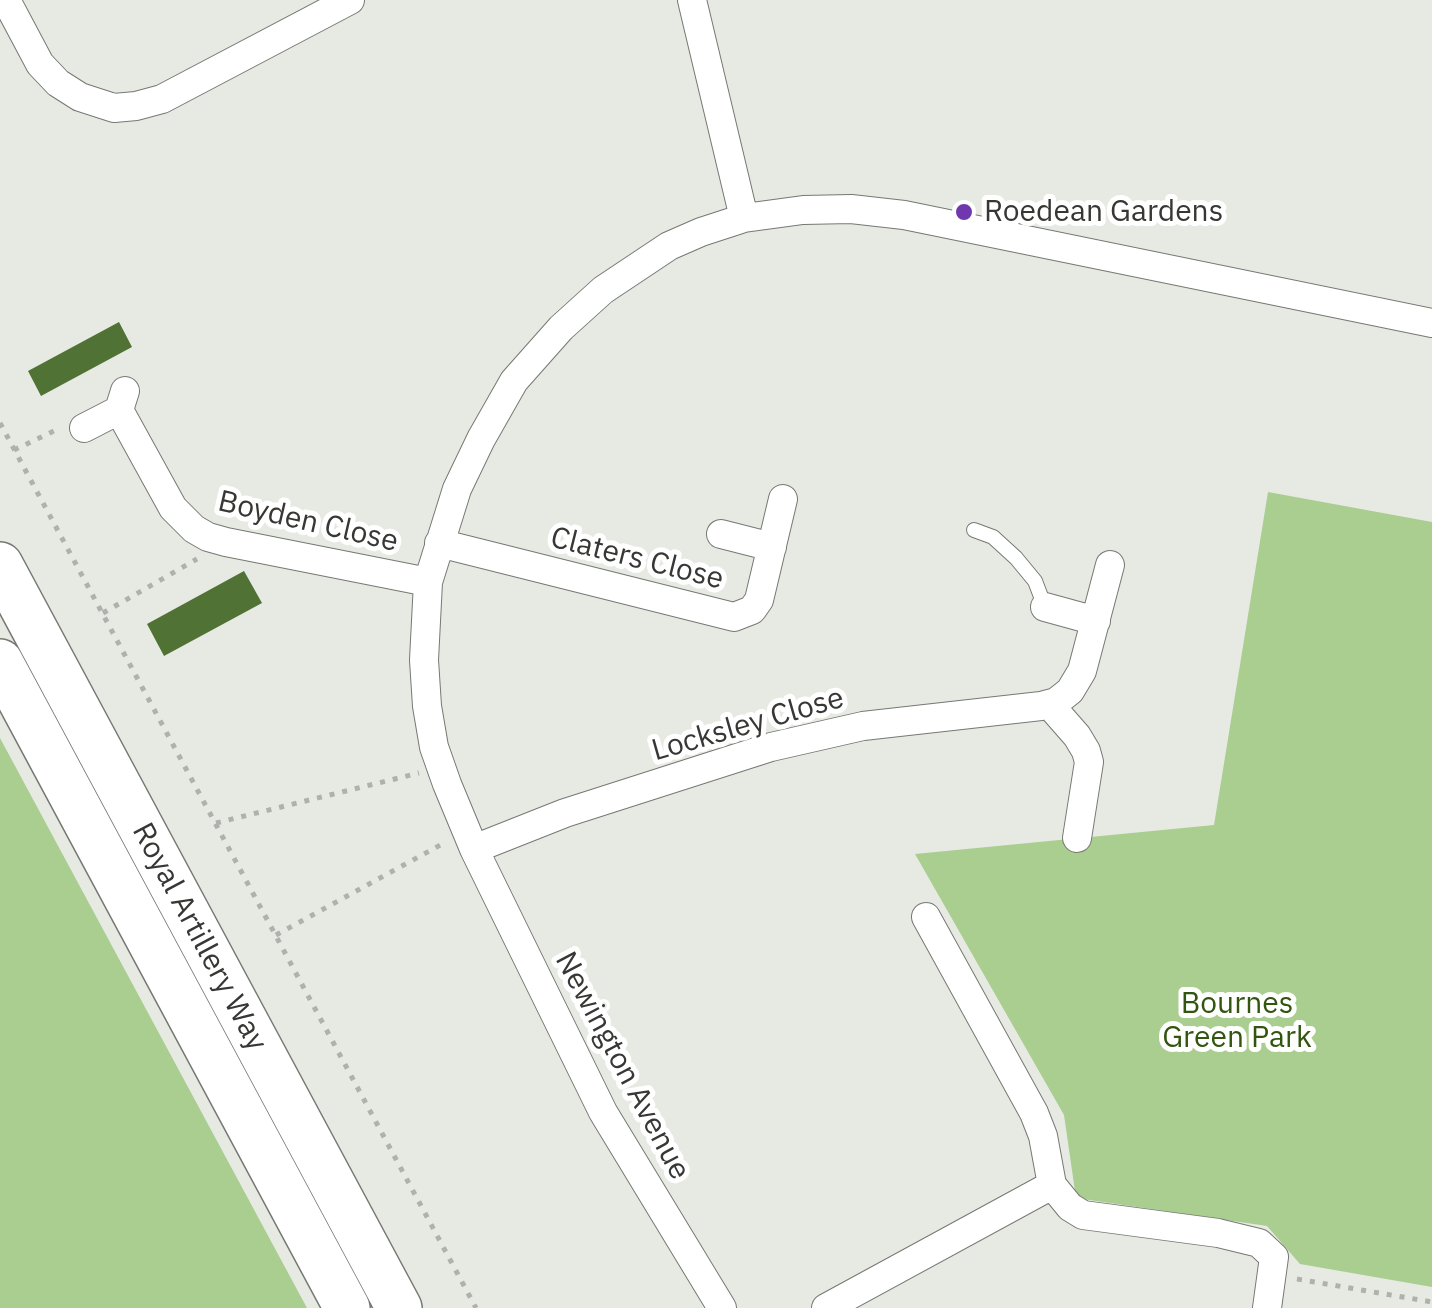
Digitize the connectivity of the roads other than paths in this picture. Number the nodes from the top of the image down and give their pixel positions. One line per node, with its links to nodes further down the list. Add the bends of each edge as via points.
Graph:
1 (6, 0): 2 (street, via 40,64 58,83 114,108 162,99)
2 (350, 0)
3 (692, 0): 4 (street)
4 (744, 218): 5 (street, Newington Avenue, via 851,209 904,215); 10 (street, Newington Avenue, via 669,246 561,328 514,380 456,489)
5 (1431, 319)
6 (84, 428): 14 (street, Boyden Close, via 122,401 173,508 208,537)
7 (783, 499): 11 (street, Claters Close)
8 (974, 530): 15 (lane, via 1016,558)
9 (721, 534): 11 (street, Claters Close)
10 (439, 543): 11 (street, Claters Close, via 734,618 759,600); 14 (street, Newington Avenue)
11 (772, 547)
12 (1110, 565): 16 (street)
13 (0, 566): 24 (main road, Royal Artillery Way)
14 (428, 582): 20 (street, Newington Avenue, via 427,706 434,747)
15 (1046, 606): 16 (street)
16 (1096, 621): 18 (street, via 1078,680)
17 (0, 662): 23 (main road, Royal Artillery Way)
18 (1049, 704): 19 (street, via 1089,762); 20 (street, Locksley Close, via 864,726 771,747)
19 (1076, 838)
20 (470, 840): 25 (street, Newington Avenue, via 603,1112)
21 (926, 917): 22 (street, via 1034,1113)
22 (1052, 1186): 26 (street); 27 (street, via 1083,1215 1259,1243 1274,1257)
23 (347, 1308)
24 (399, 1308)
25 (722, 1308)
26 (826, 1308)
27 (1266, 1308)

